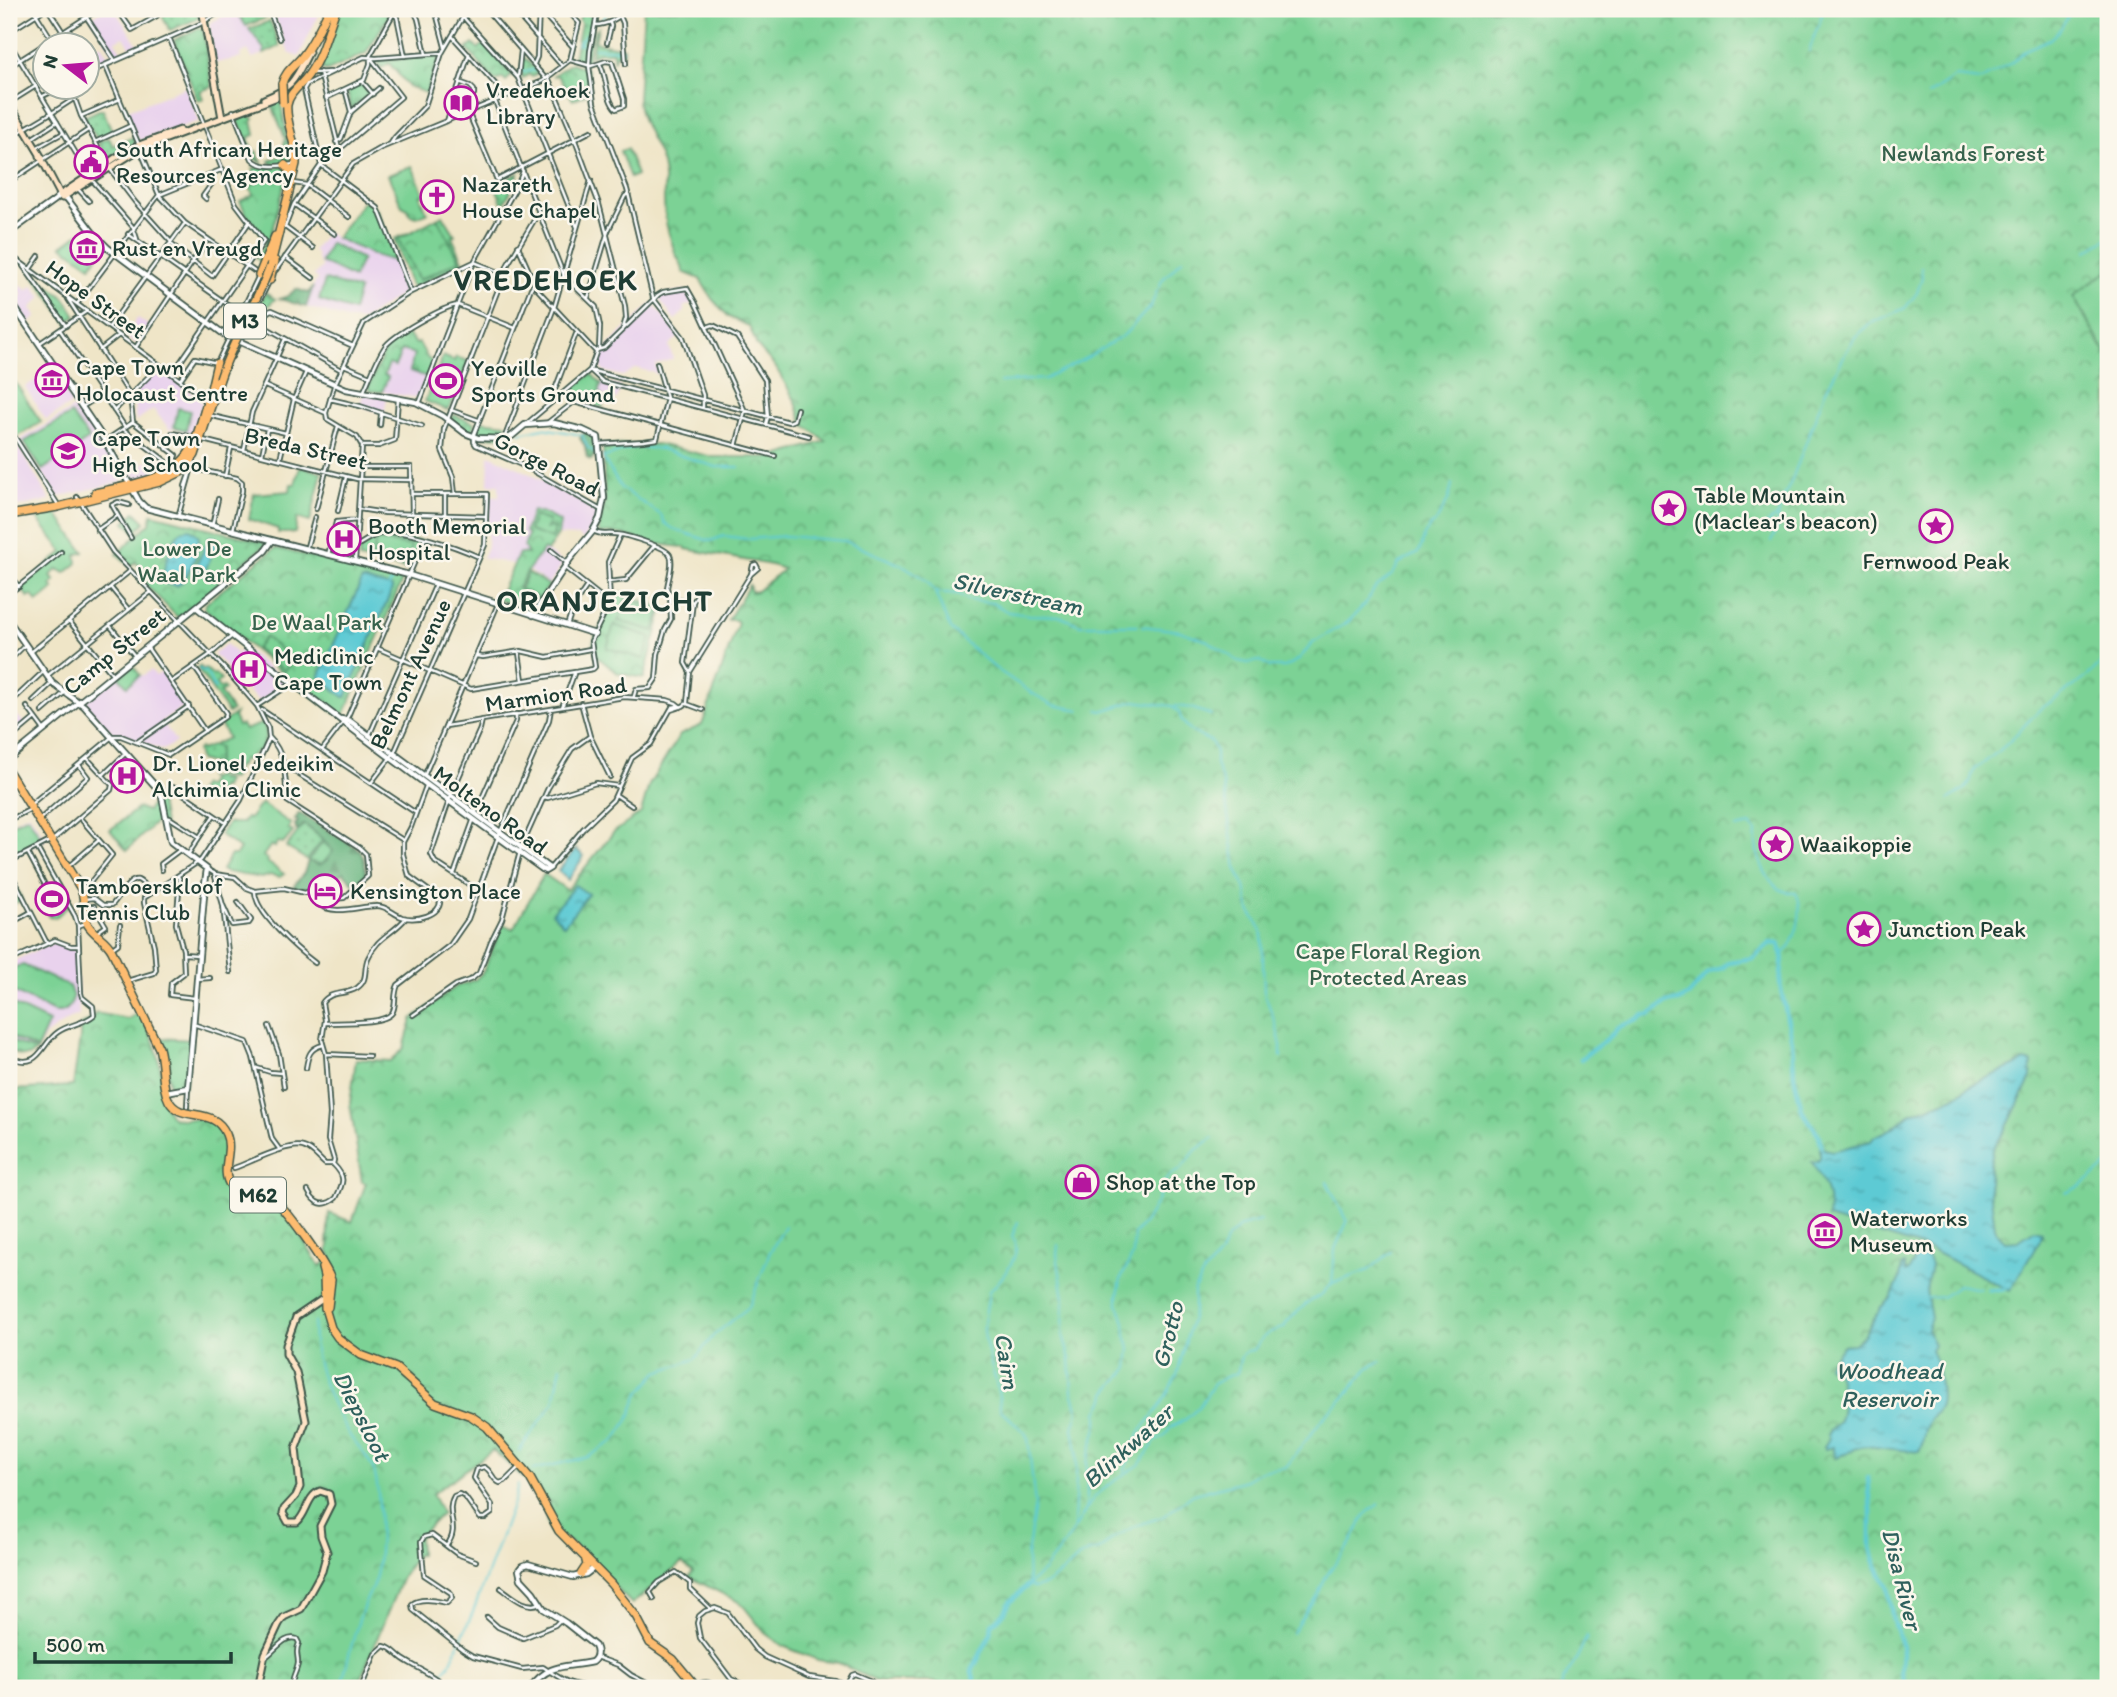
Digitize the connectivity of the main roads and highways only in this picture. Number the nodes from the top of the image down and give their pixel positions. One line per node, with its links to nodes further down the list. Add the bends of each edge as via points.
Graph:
1 (202, 9): 8 (main road)
2 (328, 9): 4 (main road, M3)
3 (336, 9): 5 (main road, M3, via 316,71)
4 (312, 43): 7 (main road, via 300,70 283,91); 9 (main road, M3, bridge, via 282,83 293,149)
5 (301, 87): 7 (main road); 9 (main road, M3, via 287,106 295,146)
6 (9, 103): 11 (main road)
7 (233, 113): 8 (main road)
8 (222, 117): 10 (main road, via 140,147)
9 (291, 164): 12 (main road, M3)
10 (90, 177): 11 (main road); 11 (main road)
11 (62, 196)
12 (281, 228): 13 (main road); 14 (main road); 17 (main road, M3, bridge)
13 (257, 273)
14 (270, 280)
15 (217, 363): 18 (main road)
16 (227, 368): 19 (main road)
17 (218, 378): 18 (main road, M3); 19 (main road, M3)
18 (209, 394): 19 (main road, M3)
19 (208, 410): 20 (main road, M3)
20 (197, 438): 21 (main road, M3, via 174,469); 21 (main road, M3, via 195,455 186,467 175,475)
21 (131, 486): 22 (main road, M3)
22 (77, 500): 23 (main road, M3); 23 (main road, M3)
23 (9, 513)
24 (9, 772): 25 (main road)
25 (12, 785): 26 (main road, M62, via 81,889 87,923 111,949 160,1052 172,1106 208,1116 221,1125 229,1143 226,1175 230,1184 241,1193 276,1201 316,1255)
26 (327, 1288): 27 (main road, M62, via 327,1318 338,1338 361,1355 396,1368 438,1405 479,1420 535,1484 558,1530); 30 (main road, via 296,1317 286,1344 306,1421 296,1447 300,1489 283,1515 288,1522 297,1522 314,1494 328,1494 331,1503 320,1529 326,1555 304,1604 279,1623 264,1658)
27 (585, 1557): 28 (main road, via 587,1565); 29 (main road, M62, via 633,1611 650,1643 673,1660)
28 (581, 1574)
29 (696, 1687)
30 (258, 1688)

